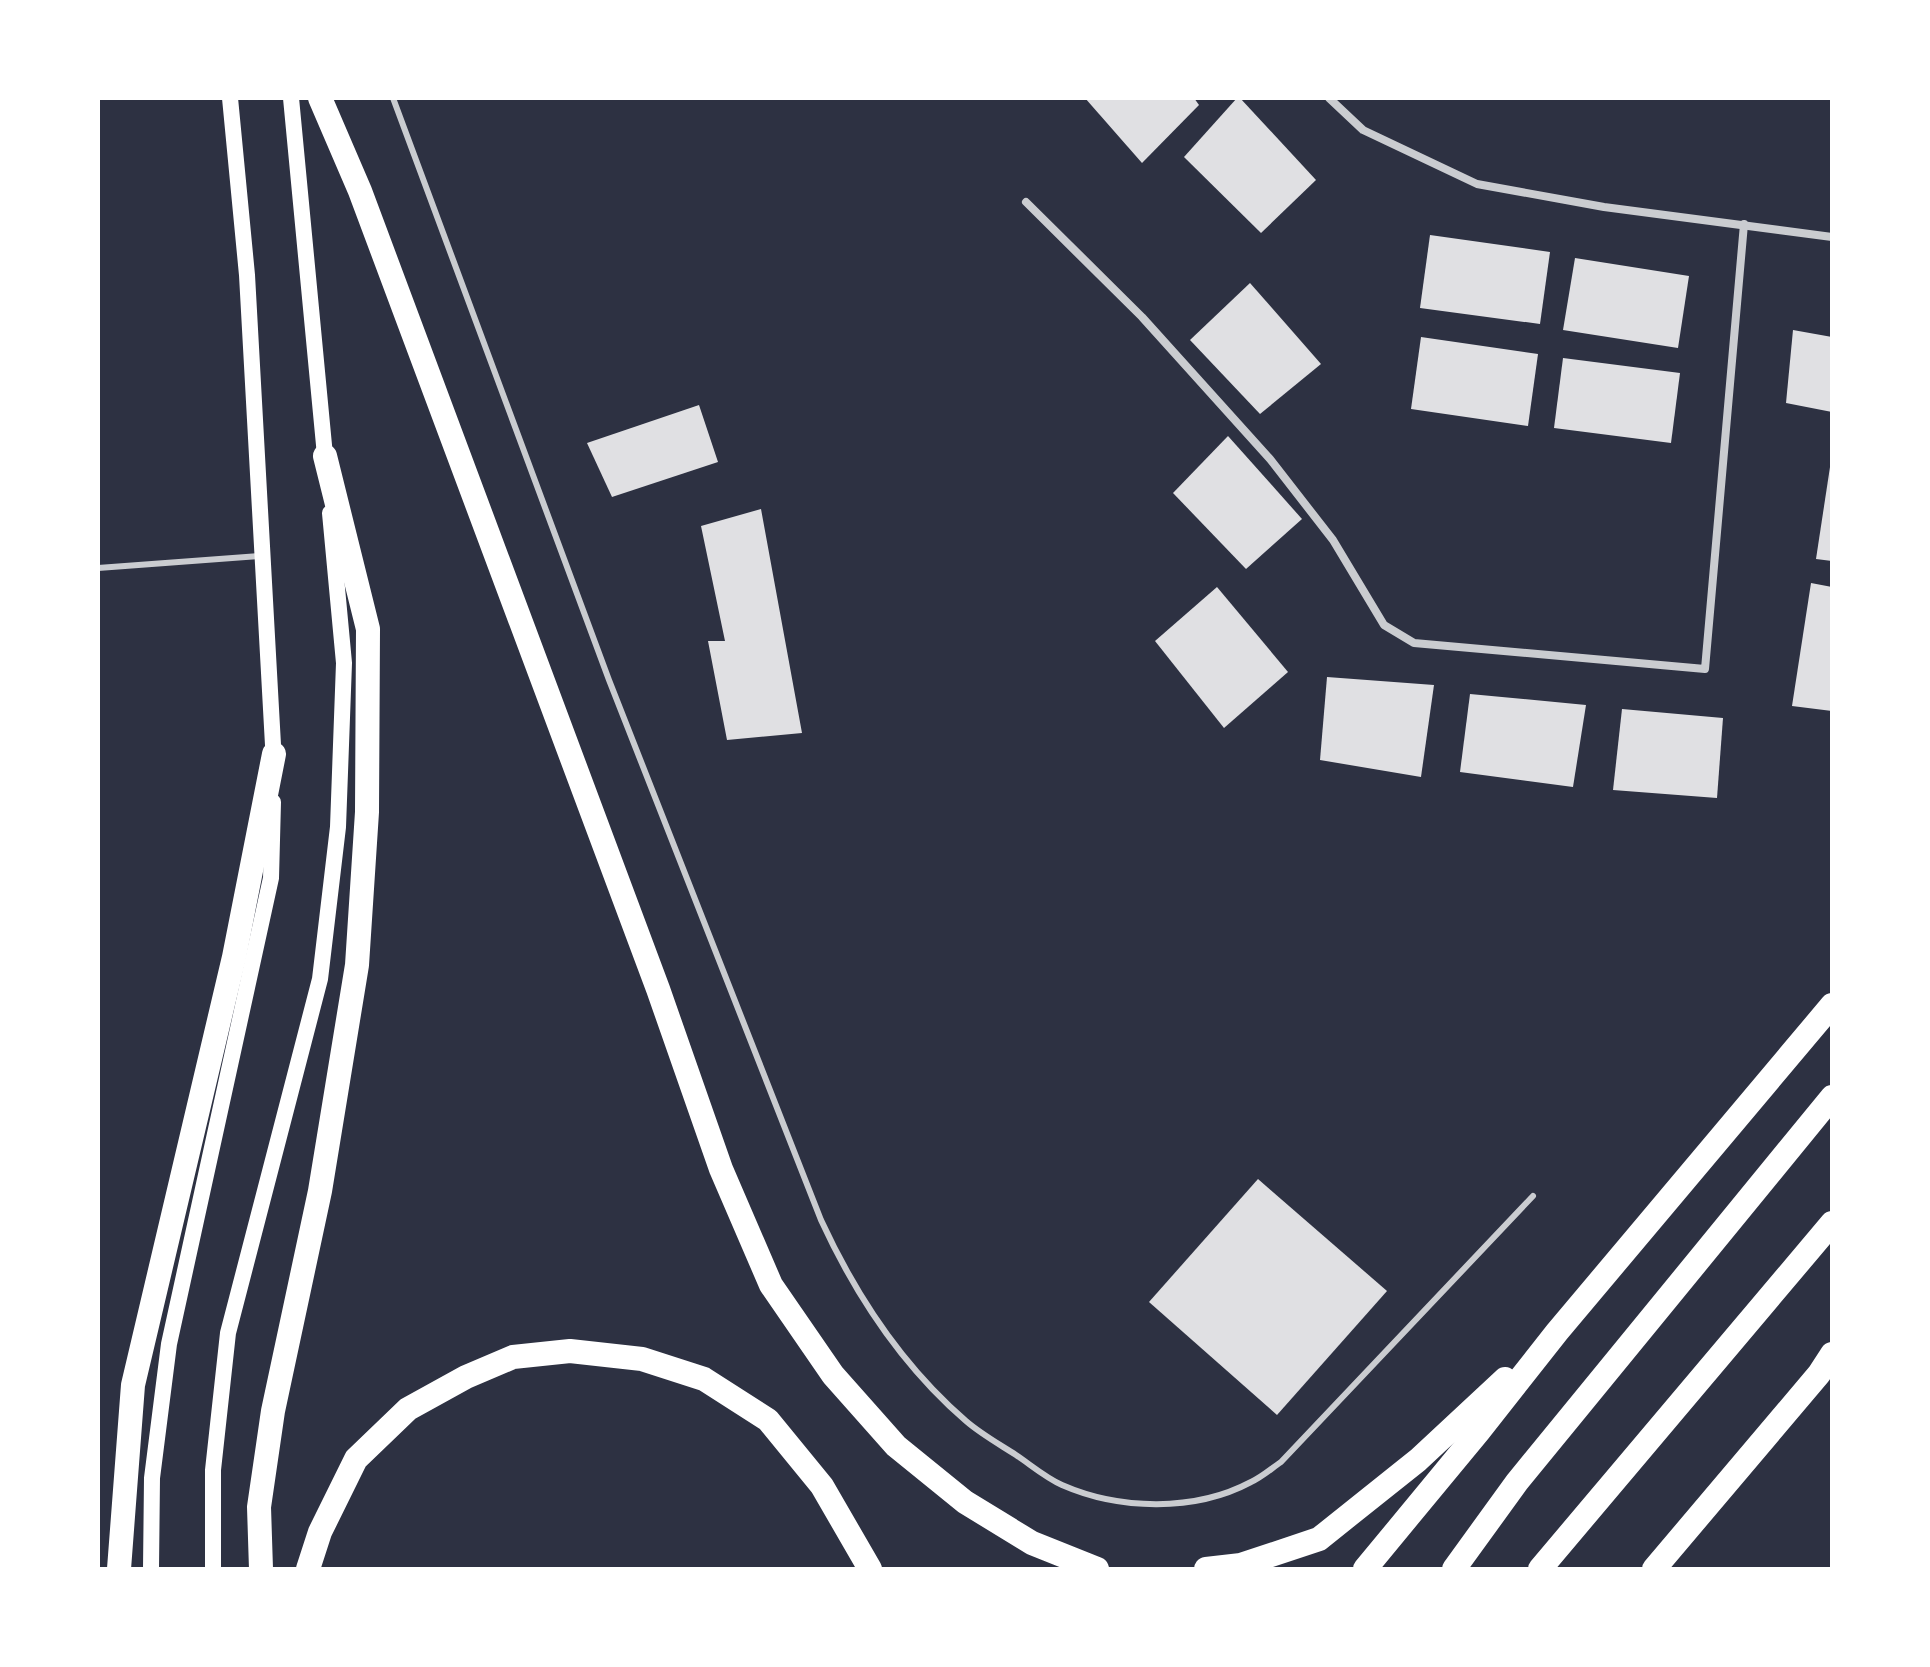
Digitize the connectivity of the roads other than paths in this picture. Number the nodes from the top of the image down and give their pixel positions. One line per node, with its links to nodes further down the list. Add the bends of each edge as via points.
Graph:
1 (230, 98): 10 (main road, via 247,275)
2 (291, 98): 9 (main road)
3 (320, 98): 25 (highway, via 360,191 721,1169 771,1285 833,1375 896,1446 965,1502 1032,1543)
4 (393, 98): 15 (lane, via 609,680 821,1220 841,1264 893,1345 967,1423 1059,1484 1089,1495 1153,1504 1220,1495 1281,1462)
5 (1329, 98): 7 (street, via 1363,130 1477,184)
6 (1026, 202): 7 (street, via 1142,317 1270,459 1333,540 1384,625 1414,643 1705,669)
7 (1744, 224): 8 (street)
8 (1832, 237)
9 (325, 456): 21 (main road, via 344,663 338,827 320,979 228,1333 213,1470); 22 (highway, via 368,629 367,812 357,965 320,1191 273,1411 259,1507)
10 (263, 556): 11 (lane); 12 (main road)
11 (98, 568)
12 (274, 754): 19 (highway, via 234,957 133,1385); 20 (main road, via 271,878 169,1344 152,1478)
13 (1832, 1005): 17 (highway)
14 (1832, 1097): 28 (highway, via 1517,1482)
15 (1533, 1196)
16 (1832, 1223): 29 (highway)
17 (1557, 1332): 26 (highway, via 1418,1460 1319,1539 1241,1565); 27 (highway)
18 (1832, 1354): 30 (highway)
19 (119, 1569)
20 (151, 1569)
21 (213, 1569)
22 (261, 1569)
23 (308, 1569): 24 (highway, via 356,1459 408,1409 513,1357 570,1351 642,1359 704,1379 768,1420 822,1486)
24 (870, 1569)
25 (1097, 1569)
26 (1206, 1569)
27 (1365, 1569)
28 (1454, 1569)
29 (1540, 1569)
30 (1654, 1569)

